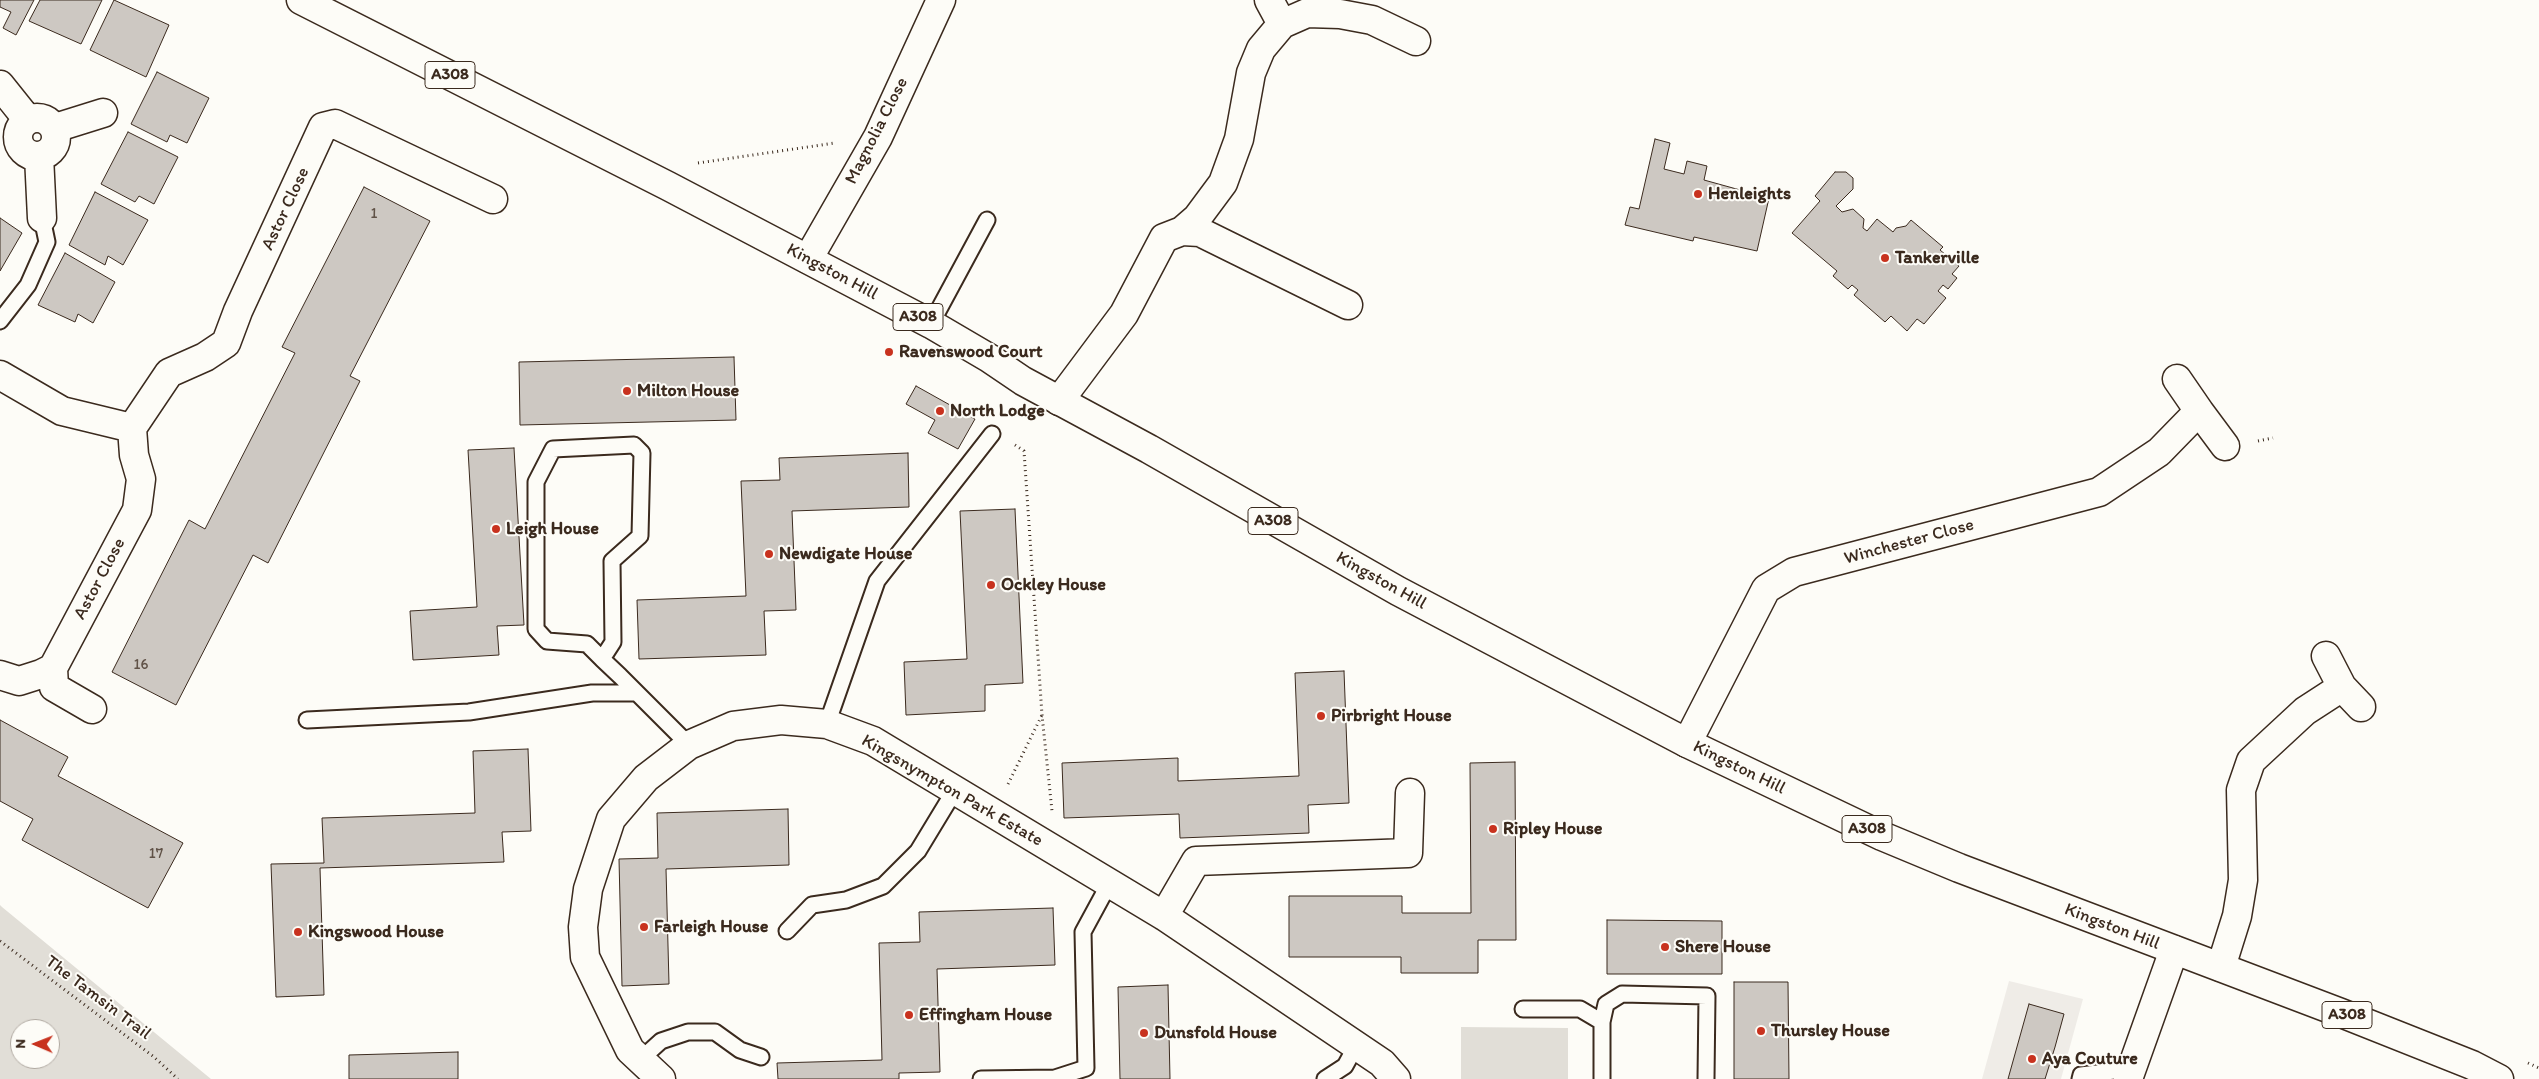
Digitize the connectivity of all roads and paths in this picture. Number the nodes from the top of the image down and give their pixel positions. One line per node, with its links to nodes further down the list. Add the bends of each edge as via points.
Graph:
1 (301, 0): 12 (street, Kingston Hill / A308)
2 (941, 0): 10 (street, Magnolia Close)
3 (1269, 0): 4 (street)
4 (1282, 24): 5 (street, via 1307,13 1340,14 1372,20); 16 (street, via 1261,49 1251,74 1238,139 1223,183 1197,218)
5 (1416, 41)
6 (0, 85): 8 (street)
7 (103, 113): 9 (street)
8 (28, 120): 9 (street, via 45,119); 11 (street, via 19,131 18,140 28,154)
9 (55, 128): 11 (street, via 56,142 46,154)
10 (878, 137): 12 (path, via 689,164); 17 (street, Magnolia Close)
11 (38, 156): 14 (street)
12 (668, 186): 17 (street, Kingston Hill / A308)
13 (493, 198): 25 (street, Astor Close, via 335,124 324,127 226,343 169,374)
14 (42, 218): 19 (lane, via 47,242 28,285)
15 (986, 220): 20 (lane)
16 (1182, 231): 18 (street, via 1200,232); 23 (street, via 1164,238 1124,314)
17 (808, 259): 20 (street, Kingston Hill / A308)
18 (1348, 305)
19 (0, 320)
20 (932, 324): 23 (street, Kingston Hill / A308)
21 (0, 376): 25 (street, via 62,411)
22 (2177, 379): 24 (street)
23 (1059, 401): 40 (street, Kingston Hill / A308, via 1398,591)
24 (2199, 411): 28 (street); 40 (street, Winchester Close, via 2159,452 2100,492 1794,572 1766,588)
25 (119, 425): 31 (street, Astor Close, via 134,455 141,479 137,510)
26 (992, 434): 39 (lane, via 878,581)
27 (1009, 441): 37 (path, via 1024,451)
28 (2225, 446)
29 (2326, 656): 33 (street)
30 (602, 659): 30 (lane, via 587,644 547,640 536,628 536,482 553,450 634,445 642,453 640,536 612,560 613,642); 34 (lane)
31 (53, 668): 32 (street, via 19,681); 36 (street, via 54,687)
32 (0, 675)
33 (2342, 687): 35 (street); 51 (street, via 2305,711 2251,761 2242,790 2243,880 2237,916)
34 (637, 693): 38 (lane, via 592,693 469,712); 41 (lane)
35 (2361, 707)
36 (92, 708)
37 (1042, 715): 44 (path); 45 (path)
38 (308, 720)
39 (827, 724): 41 (street, Kingsnympton Park Estate, via 781,720 733,726); 42 (street, Kingsnympton Park Estate, via 873,741)
40 (1687, 744): 50 (street, Kingston Hill / A308, via 1882,836)
41 (689, 745): 56 (street, Kingsnympton Park Estate, via 646,778 612,820 588,889 583,927 585,957 630,1050)
42 (955, 790): 44 (street, Kingsnympton Park Estate); 48 (lane, via 918,851 884,886 846,900 812,905)
43 (1410, 794): 47 (street, via 1408,852 1196,861)
44 (993, 813): 45 (street, Kingsnympton Park Estate)
45 (1058, 853): 46 (street, Kingsnympton Park Estate)
46 (1109, 884): 47 (street, Kingsnympton Park Estate); 60 (lane, via 1083,932 1086,1068 1055,1078)
47 (1164, 916): 54 (street, Kingsnympton Park Estate)
48 (788, 931)
49 (0, 941): 58 (path, The Tamsin Trail)
50 (2174, 950): 51 (street, Kingston Hill / A308); 57 (street)
51 (2221, 967): 66 (street, Kingston Hill / A308, via 2472,1065)
52 (1523, 1009): 53 (lane, via 1580,1009)
53 (1602, 1022): 63 (lane); 64 (lane, via 1606,1004 1622,994 1707,996)
54 (1356, 1046): 61 (lane, via 1344,1066); 62 (street, Kingsnympton Park Estate, via 1382,1063)
55 (761, 1058): 56 (lane, via 740,1050 715,1032 688,1032 662,1041)
56 (640, 1060): 59 (street, Kingsnympton Park Estate)
57 (2129, 1074): 65 (lane, via 2081,1075)
58 (178, 1079)
59 (661, 1079)
60 (981, 1079)
61 (1325, 1079)
62 (1396, 1079)
63 (1602, 1079)
64 (1706, 1079)
65 (2080, 1079)
66 (2499, 1079)

